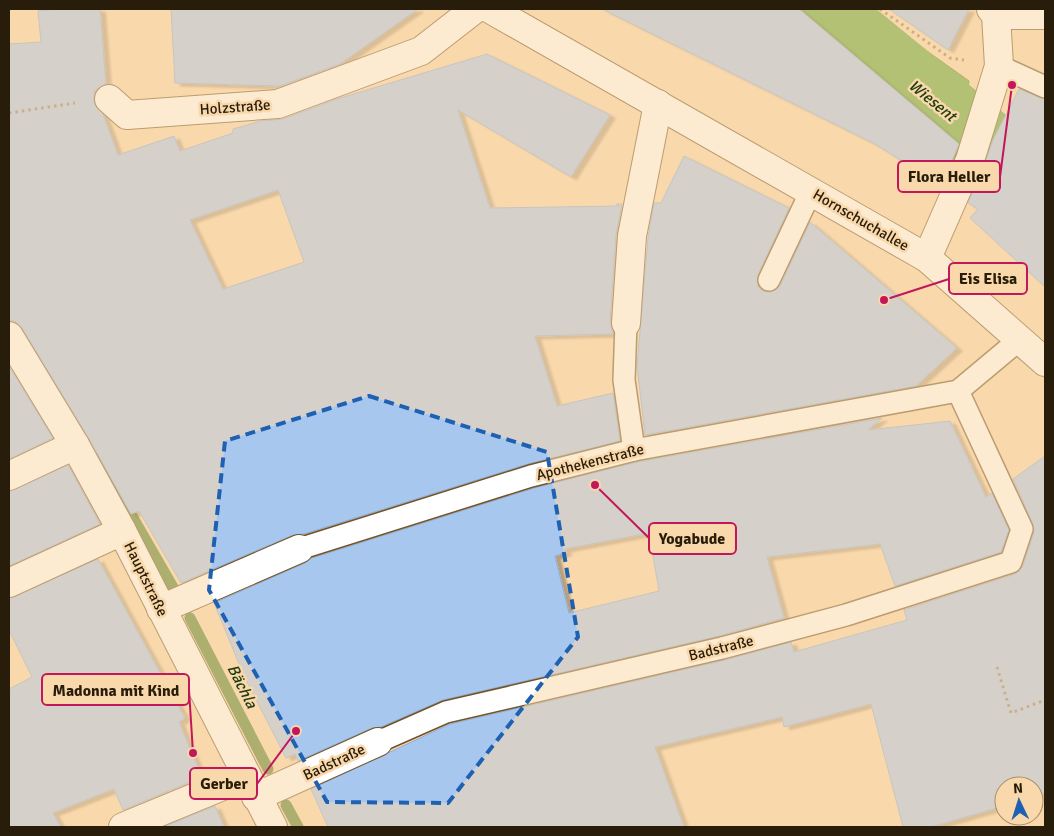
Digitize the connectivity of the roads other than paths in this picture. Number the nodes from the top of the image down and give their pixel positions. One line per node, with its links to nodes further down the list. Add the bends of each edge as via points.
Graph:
1 (475, 9): 7 (street, Holzstraße, via 421,50 278,104 127,115)
2 (490, 9): 8 (street, Hornschuchallee)
3 (994, 12): 4 (street); 5 (street)
4 (1045, 15)
5 (999, 66): 6 (lane); 10 (street, via 970,160)
6 (1045, 87)
7 (109, 99)
8 (658, 104): 9 (street, Hornschuchallee); 12 (street, via 632,236)
9 (811, 192): 10 (street, Hornschuchallee); 11 (lane)
10 (927, 258): 14 (street, Hornschuchallee)
11 (769, 280)
12 (626, 323): 18 (lane, via 624,380)
13 (9, 336): 17 (street, Hauptstraße)
14 (1019, 340): 15 (street, Hornschuchallee); 16 (lane, Apothekenstraße)
15 (1045, 362)
16 (958, 391): 18 (lane, Apothekenstraße); 24 (lane, Badstraße, via 1022,529 1012,562 827,620 722,648 446,712)
17 (75, 445): 19 (street); 20 (street, Hauptstraße)
18 (634, 450): 21 (lane, Apothekenstraße, via 531,476)
19 (9, 476)
20 (122, 531): 22 (street); 23 (street, Hauptstraße)
21 (299, 549): 23 (street, Apothekenstraße)
22 (9, 583)
23 (162, 609): 25 (street, Hauptstraße)
24 (378, 742): 25 (street, Badstraße)
25 (252, 787): 26 (street, Badstraße); 27 (street, Hauptstraße)
26 (123, 827)
27 (273, 827)

